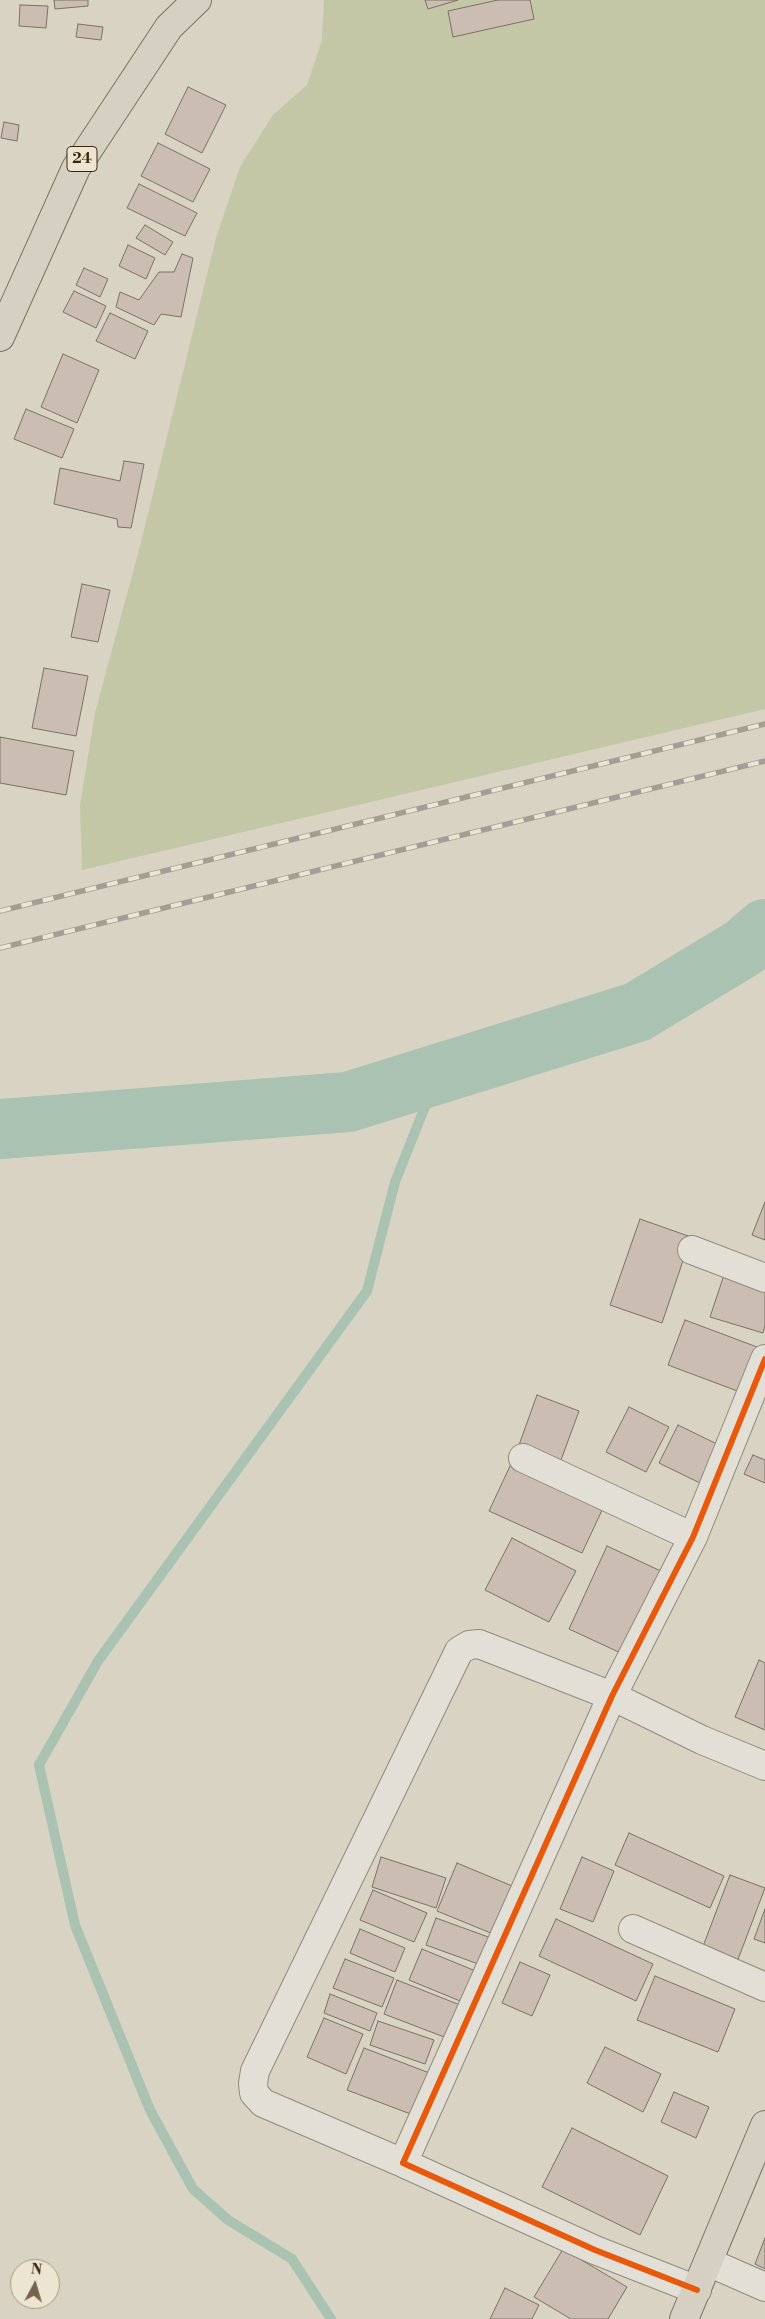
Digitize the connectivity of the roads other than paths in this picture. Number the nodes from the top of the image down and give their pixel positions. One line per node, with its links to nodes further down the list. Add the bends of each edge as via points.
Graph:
1 (197, 0): 2 (main road, 24, via 169,27 76,168)
2 (0, 338)
3 (692, 1250): 4 (street)
4 (765, 1278)
5 (765, 1359): 7 (street)
6 (523, 1458): 7 (street)
7 (693, 1537): 8 (street)
8 (612, 1696): 9 (street, via 702,1740); 13 (street); 13 (street, via 479,1644 468,1645 459,1651 255,2071 254,2093 263,2103)
9 (765, 1766)
10 (633, 1929): 11 (street)
11 (765, 1987)
12 (765, 2125): 14 (main road)
13 (403, 2163): 16 (street, via 595,2250)
14 (708, 2262): 15 (street); 16 (main road)
15 (765, 2288)
16 (697, 2290): 17 (main road)
17 (684, 2319)

